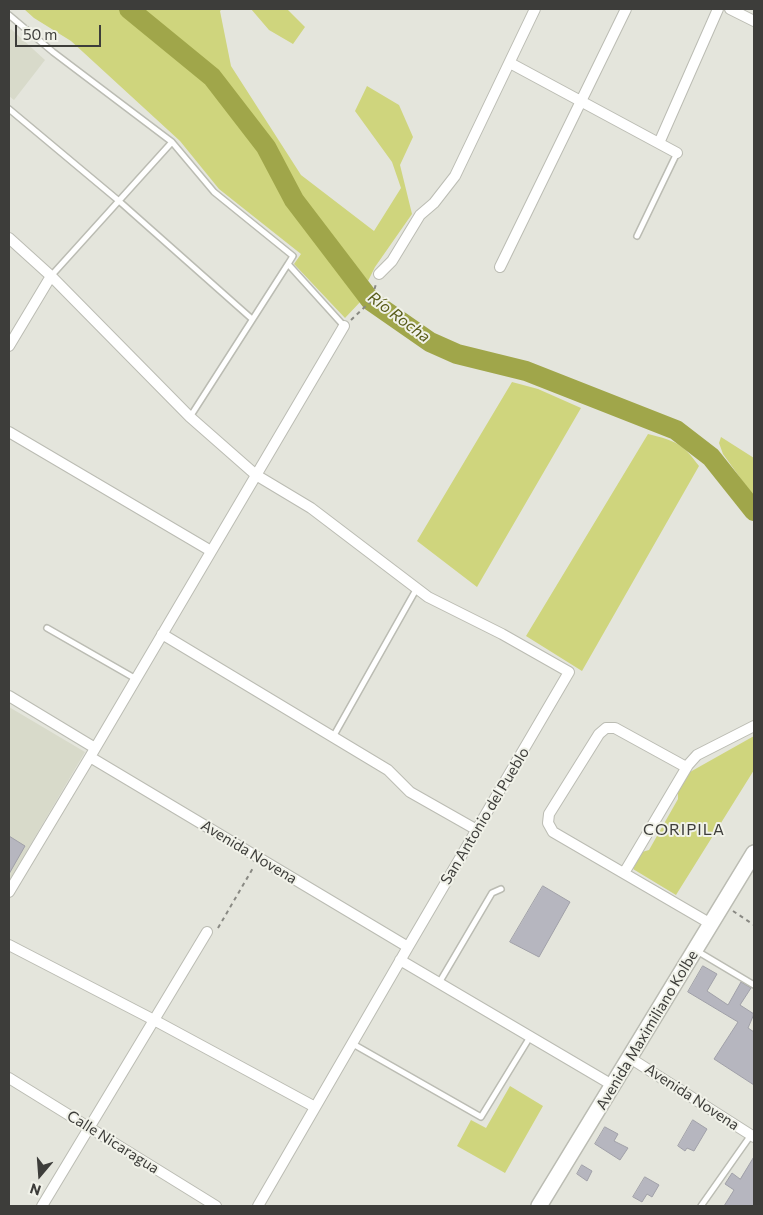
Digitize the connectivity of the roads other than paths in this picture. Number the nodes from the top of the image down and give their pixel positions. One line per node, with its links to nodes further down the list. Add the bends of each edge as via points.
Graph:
1 (535, 9): 7 (street)
2 (626, 9): 8 (street)
3 (718, 9): 11 (street)
4 (730, 9): 6 (street)
5 (9, 15): 10 (lane)
6 (754, 21)
7 (510, 64): 8 (street); 18 (street, via 455,176 434,203 420,214 392,261)
8 (582, 102): 11 (street); 17 (street)
9 (9, 109): 13 (lane)
10 (172, 142): 13 (lane); 16 (lane, via 214,192 293,256)
11 (659, 142): 12 (street)
12 (677, 153): 14 (lane)
13 (119, 201): 19 (lane); 20 (lane)
14 (637, 236)
15 (9, 238): 19 (street)
16 (288, 264): 20 (lane); 21 (lane)
17 (500, 267)
18 (379, 274)
19 (51, 276): 22 (street); 23 (street)
20 (252, 319): 23 (lane)
21 (344, 326): 25 (street)
22 (9, 346)
23 (190, 417): 25 (street)
24 (9, 432): 26 (street)
25 (256, 475): 26 (street); 27 (street, via 311,508)
26 (211, 551): 29 (street)
27 (417, 588): 33 (lane); 36 (street, San Antonio del Pueblo, via 428,597 570,672)
28 (47, 628): 30 (lane)
29 (162, 634): 30 (street); 33 (street)
30 (136, 679): 34 (street)
31 (9, 696): 34 (street, Avenida Novena)
32 (754, 726): 35 (street, via 697,755)
33 (333, 737): 36 (street, via 388,770 410,792)
34 (93, 753): 40 (street); 44 (street, Avenida Novena)
35 (686, 767): 38 (street); 38 (street, via 615,728 606,728 599,734 549,814 548,823 553,832)
36 (477, 830): 44 (street, San Antonio del Pueblo)
37 (754, 853): 41 (main road, Avenida Maximiliano Kolbe)
38 (624, 873): 41 (street)
39 (501, 889): 47 (lane, via 492,893)
40 (9, 892)
41 (711, 924): 45 (main road, Avenida Maximiliano Kolbe)
42 (207, 932): 49 (street)
43 (9, 945): 49 (street)
44 (408, 947): 46 (street, San Antonio del Pueblo)
45 (695, 951): 48 (lane); 52 (main road, Avenida Maximiliano Kolbe)
46 (400, 960): 47 (street); 51 (street, San Antonio del Pueblo)
47 (439, 983): 50 (street)
48 (754, 986)
49 (154, 1020): 55 (street); 56 (street)
50 (530, 1037): 51 (lane, via 481,1117); 54 (street)
51 (352, 1043): 55 (street, San Antonio del Pueblo)
52 (630, 1058): 54 (main road, Avenida Maximiliano Kolbe); 57 (street, Avenida Novena)
53 (9, 1078): 56 (street, Calle Nicaragua)
54 (614, 1086): 61 (main road, Avenida Maximiliano Kolbe)
55 (315, 1107): 60 (street, San Antonio del Pueblo)
56 (89, 1128): 58 (street); 59 (street, Calle Nicaragua)
57 (753, 1136): 62 (lane)
58 (42, 1206)
59 (216, 1206)
60 (258, 1206)
61 (539, 1206)
62 (701, 1206)

